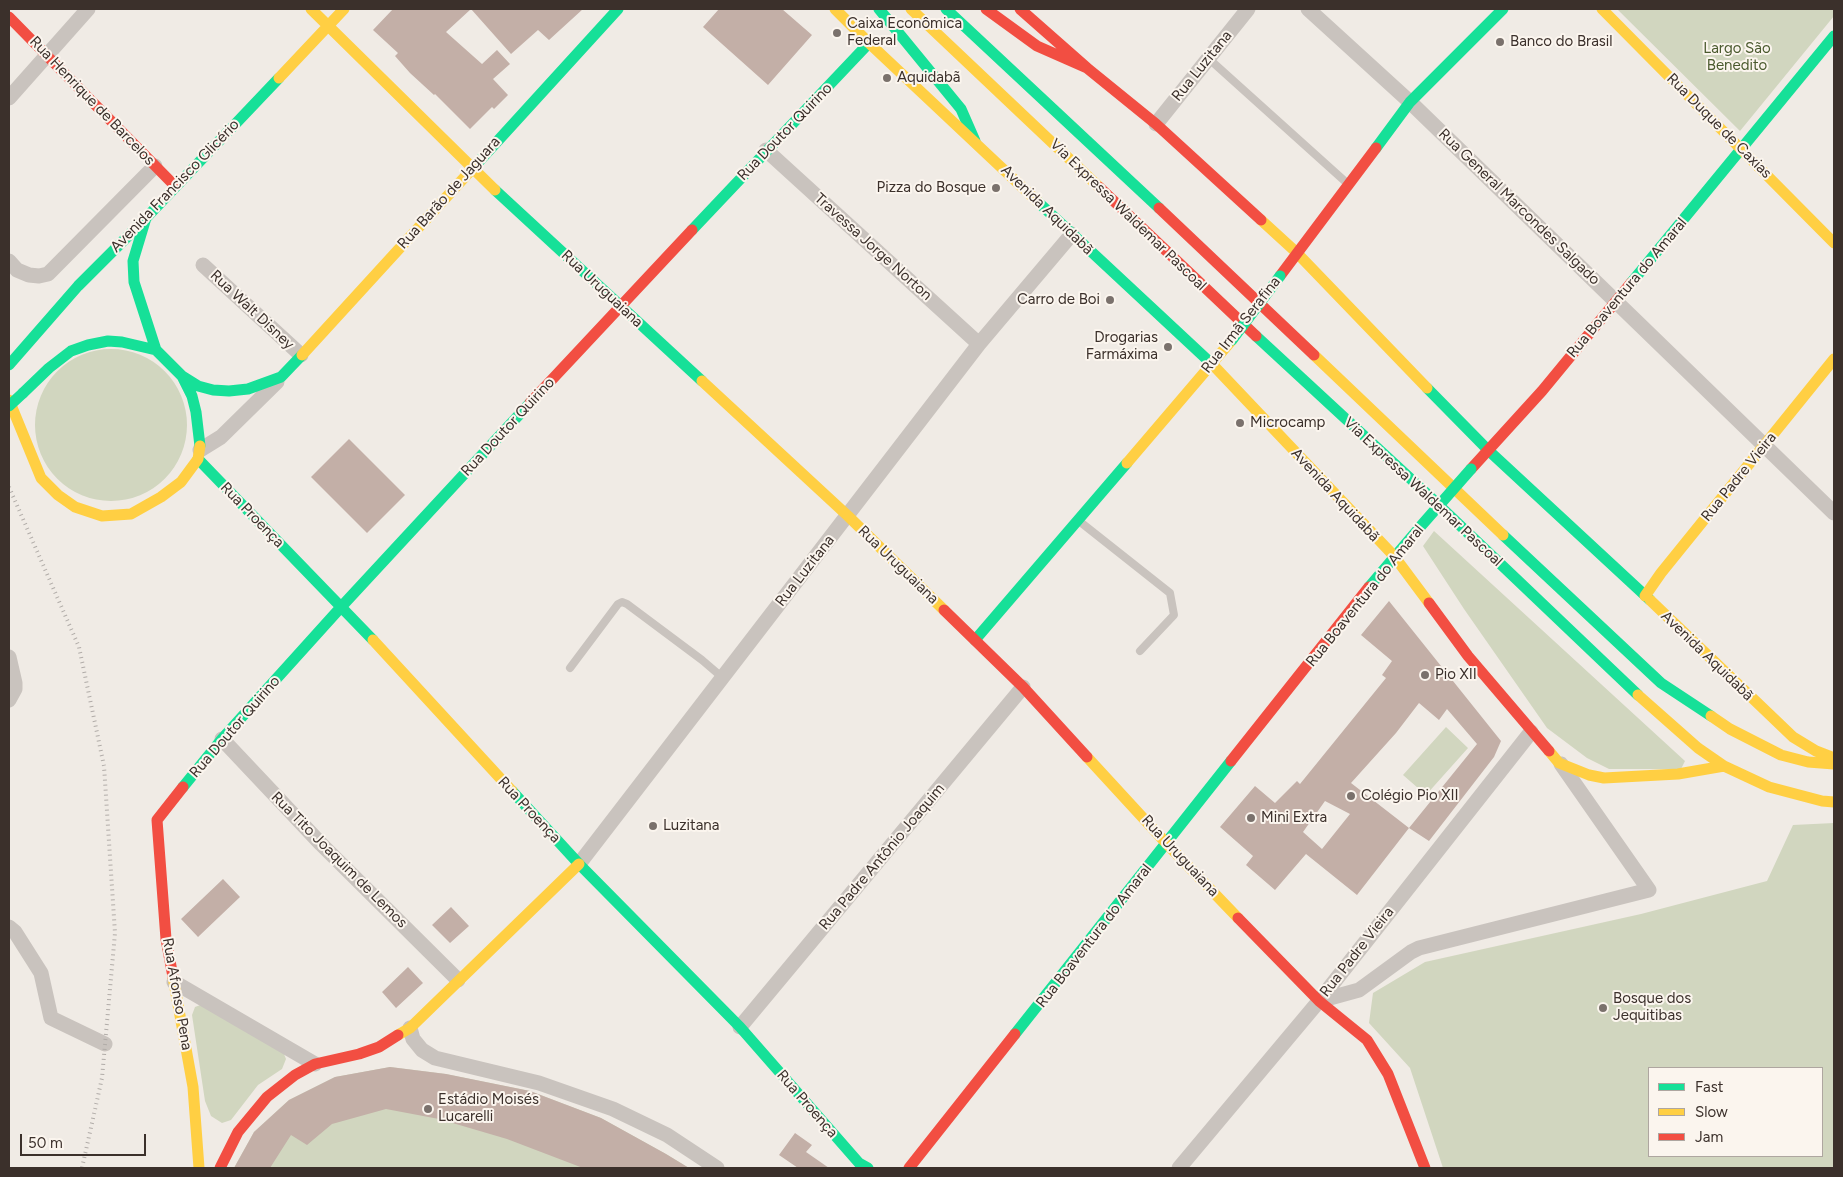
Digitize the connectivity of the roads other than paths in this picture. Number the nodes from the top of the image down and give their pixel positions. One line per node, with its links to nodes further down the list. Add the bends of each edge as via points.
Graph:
1 (88, 9): 19 (street)
2 (311, 9): 16 (main road, Rua Uruguaiana)
3 (344, 9): 16 (main road, Avenida Francisco Glicério)
4 (618, 9): 29 (main road, Rua Barão de Jaguara)
5 (835, 9): 18 (main road, Avenida Aquidabã)
6 (879, 9): 25 (main road, via 961,109)
7 (911, 9): 71 (main road, Via Expressa Waldemar Pascoal, via 1638,695 1698,748)
8 (946, 9): 70 (main road, Via Expressa Waldemar Pascoal, via 1661,683 1730,729 1781,756)
9 (986, 9): 21 (main road, via 1037,46)
10 (1020, 9): 21 (main road, Avenida Aquidabã)
11 (1248, 9): 20 (street, Rua Luzitana)
12 (1308, 9): 23 (street, Rua General Marcondes Salgado)
13 (1504, 9): 23 (main road, Rua Irmã Serafina)
14 (1602, 9): 26 (main road, Rua Duque de Caxias)
15 (9, 17): 19 (main road, Rua Henrique de Barcelos)
16 (328, 26): 29 (main road, Rua Uruguaiana); 31 (main road, Avenida Francisco Glicério)
17 (1834, 36): 26 (main road, Rua Boaventura do Amaral)
18 (869, 44): 25 (main road, Avenida Aquidabã); 27 (main road, Rua Doutor Quirino)
19 (46, 55): 22 (street); 28 (main road, Rua Henrique de Barcelos)
20 (1208, 58): 24 (street, Rua Luzitana); 30 (lane)
21 (1087, 68): 24 (main road, Avenida Aquidabã)
22 (9, 98)
23 (1410, 102): 30 (main road, Rua Irmã Serafina); 38 (street, Rua General Marcondes Salgado)
24 (1156, 124): 35 (main road, Avenida Aquidabã)
25 (975, 141): 33 (main road, Avenida Aquidabã)
26 (1742, 149): 34 (main road, Rua Duque de Caxias); 38 (main road, Rua Boaventura do Amaral)
27 (766, 150): 39 (main road, Rua Doutor Quirino); 40 (street, Travessa Jorge Norton)
28 (155, 166): 31 (main road, Rua Henrique de Barcelos); 36 (street, Avenida Francisco Glicério, via 48,274 28,275)
29 (472, 168): 39 (main road, Rua Uruguaiana); 42 (main road, Rua Barão de Jaguara)
30 (1348, 184): 35 (main road, Rua Irmã Serafina)
31 (175, 186): 32 (main road, Avenida Francisco Glicério)
32 (146, 218): 41 (main road, via 133,261 134,282); 45 (main road, Avenida Francisco Glicério, via 78,286)
33 (1072, 234): 40 (street, Rua Luzitana); 44 (main road, Avenida Aquidabã)
34 (1834, 243)
35 (1296, 252): 44 (main road, Rua Irmã Serafina, bridge); 51 (main road, Avenida Aquidabã)
36 (9, 261)
37 (203, 265): 42 (street, Rua Walt Disney)
38 (1616, 300): 50 (street, Rua General Marcondes Salgado); 51 (main road, Rua Boaventura do Amaral, via 1542,391)
39 (620, 306): 54 (main road, Rua Uruguaiana); 58 (main road, Rua Doutor Quirino)
40 (979, 344): 54 (street, Rua Luzitana)
41 (156, 350): 46 (main road); 49 (main road, bridge, via 108,342 72,351)
42 (300, 355): 47 (main road, Rua Barão de Jaguara)
43 (1834, 358): 50 (main road, Rua Padre Vieira)
44 (1212, 363): 55 (main road, Rua Irmã Serafina); 56 (main road, Avenida Aquidabã)
45 (9, 365)
46 (182, 376): 47 (main road, via 198,386 229,391 248,389); 52 (main road, via 196,412)
47 (281, 377): 52 (street)
48 (9, 400): 52 (main road, via 41,478 75,507 102,516 131,514 161,497 181,482)
49 (9, 406)
50 (1765, 445): 53 (street, Rua General Marcondes Salgado); 57 (main road, Rua Padre Vieira)
51 (1488, 450): 56 (main road, Rua Boaventura do Amaral, bridge); 57 (main road, Avenida Aquidabã)
52 (199, 455): 58 (main road, Rua Proença)
53 (1834, 513)
54 (848, 516): 59 (main road, Rua Uruguaiana); 63 (street, Rua Luzitana)
55 (1078, 520): 59 (main road, Rua Irmã Serafina); 60 (lane, via 1170,593 1174,615)
56 (1394, 556): 66 (main road, Avenida Aquidabã, via 1468,656); 74 (main road, Rua Boaventura do Amaral)
57 (1645, 596): 68 (main road, Avenida Aquidabã, via 1793,737 1816,752)
58 (342, 606): 67 (main road, Rua Doutor Quirino); 75 (main road, Rua Proença)
59 (975, 640): 64 (main road, Rua Uruguaiana)
60 (1140, 651)
61 (9, 657): 65 (street, via 15,689)
62 (570, 668): 63 (lane, via 622,602)
63 (723, 678): 75 (street, Rua Luzitana)
64 (1023, 688): 74 (main road, Rua Uruguaiana); 81 (street, Rua Padre Antônio Joaquim)
65 (9, 700)
66 (1531, 732): 69 (main road, Avenida Aquidabã); 79 (street, Rua Padre Vieira)
67 (222, 740): 73 (main road, Rua Doutor Quirino); 77 (street, Rua Tito Joaquim de Lemos)
68 (1834, 758)
69 (1560, 763): 71 (main road, Avenida Aquidabã, via 1604,778 1678,774); 79 (street, via 1649,890 1419,948 1359,990)
70 (1834, 764)
71 (1724, 766): 72 (main road, Via Expressa Waldemar Pascoal, via 1769,786)
72 (1834, 802)
73 (157, 820): 78 (main road, Rua Afonso Pena, via 166,939)
74 (1167, 844): 79 (main road, Rua Uruguaiana); 88 (main road, Rua Boaventura do Amaral)
75 (580, 864): 77 (main road); 81 (main road, Rua Proença)
76 (9, 928): 82 (street, via 42,973 52,1018)
77 (458, 980): 80 (main road)
78 (174, 982): 83 (street); 85 (main road, Rua Afonso Pena, via 193,1087)
79 (1319, 1001): 89 (street, Rua Padre Vieira); 90 (main road, Rua Uruguaiana, via 1367,1040 1388,1074)
80 (410, 1028): 83 (main road, via 378,1047); 87 (street, via 413,1039 422,1050 435,1058 539,1083 613,1110 667,1135)
81 (740, 1028): 84 (main road, Rua Proença)
82 (106, 1044)
83 (315, 1064): 86 (main road, via 267,1097 238,1132)
84 (863, 1166)
85 (199, 1168)
86 (220, 1168)
87 (718, 1168)
88 (909, 1168)
89 (1179, 1168)
90 (1424, 1168)

